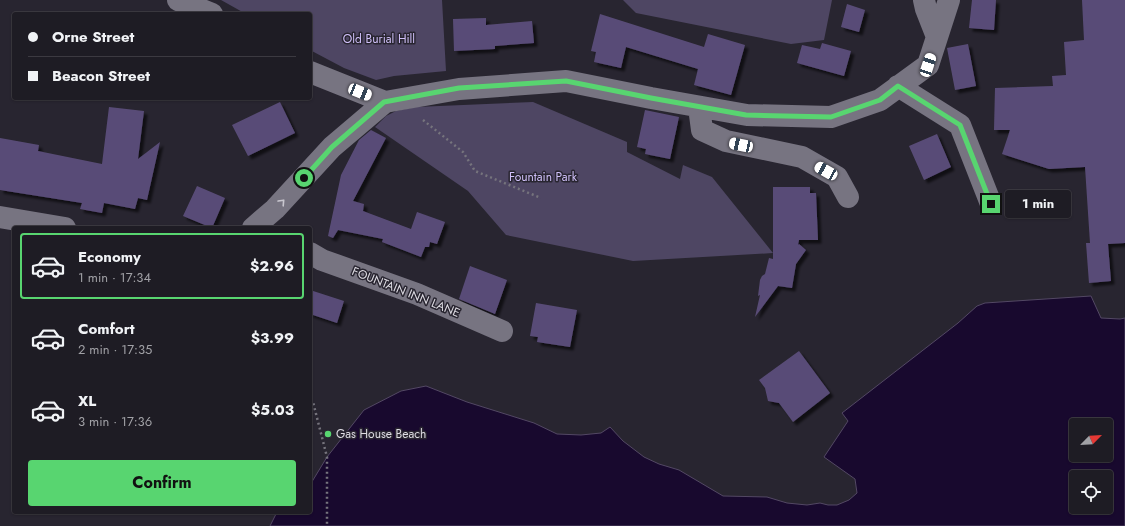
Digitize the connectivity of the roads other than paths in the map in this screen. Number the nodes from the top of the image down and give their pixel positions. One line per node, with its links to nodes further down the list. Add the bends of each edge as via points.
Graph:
1 (178, 0): 4 (street)
2 (924, 0): 5 (street)
3 (949, 0): 5 (street)
4 (207, 12)
5 (937, 37): 7 (street, via 928,65)
6 (312, 73): 8 (street)
7 (898, 86): 9 (street, via 880,100 831,117 746,115); 11 (street, via 960,125)
8 (391, 101): 9 (street, via 459,88 566,81); 14 (street, one-way to 8, via 332,147)
9 (699, 107): 10 (street, via 702,130 726,141 802,157 837,177)
10 (848, 197)
11 (991, 204)
12 (0, 217): 13 (street)
13 (53, 226)
14 (259, 226)
15 (312, 254): 16 (street, FOUNTAIN INN LANE, via 417,294)
16 (502, 331)

